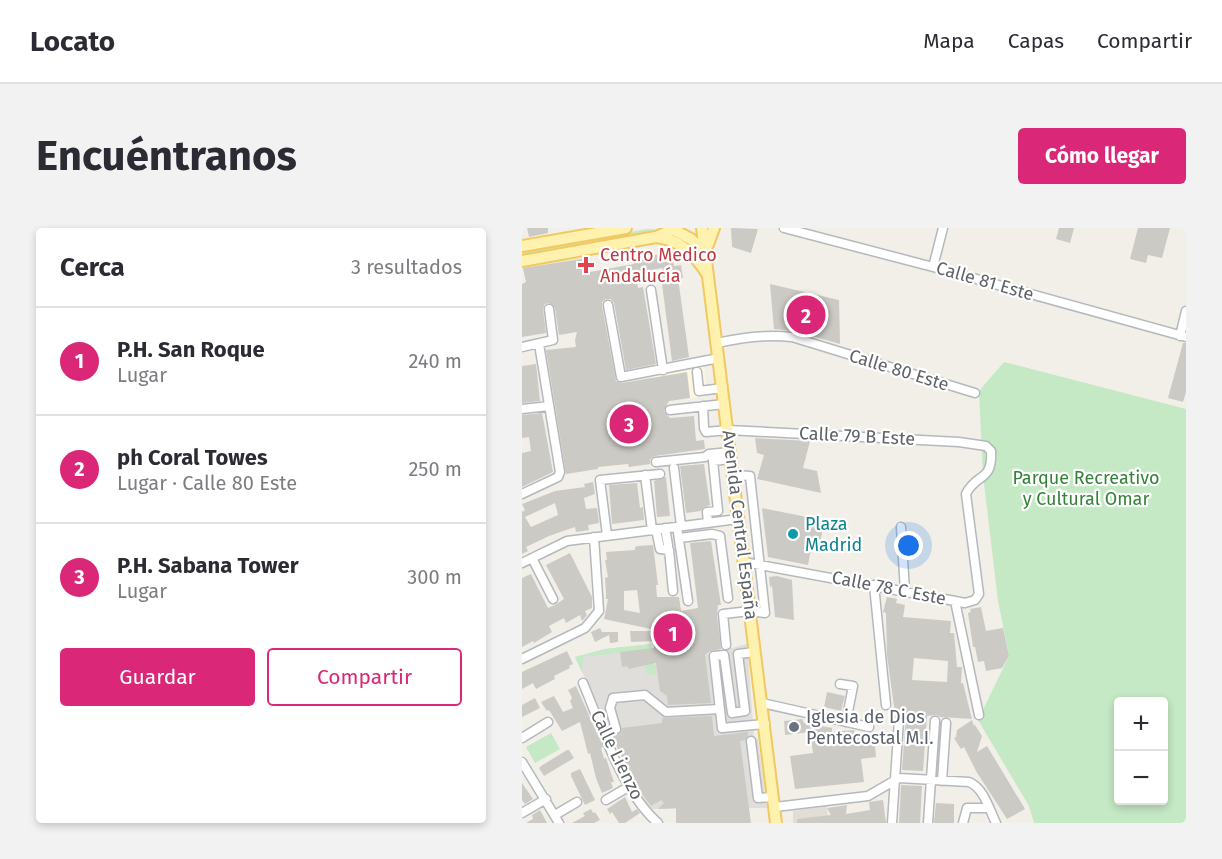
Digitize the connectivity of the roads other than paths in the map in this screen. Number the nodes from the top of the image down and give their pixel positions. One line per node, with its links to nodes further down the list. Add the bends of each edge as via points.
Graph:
1 (626, 228): 8 (main road)
2 (702, 228): 9 (main road, Avenida Central España)
3 (714, 228): 9 (main road)
4 (784, 228): 11 (street, Calle 81 Este)
5 (943, 228): 11 (street)
6 (675, 229): 7 (main road); 9 (main road)
7 (656, 237): 10 (main road); 12 (main road, via 686,249)
8 (522, 246)
9 (705, 253): 12 (main road, Avenida Central España)
10 (522, 261)
11 (933, 267): 17 (street, Calle 81 Este)
12 (709, 278): 18 (main road, Avenida Central España)
13 (651, 290): 22 (street)
14 (608, 305): 22 (street, via 621,377)
15 (549, 309): 19 (street, via 553,340)
16 (1186, 311): 17 (street)
17 (1183, 337)
18 (717, 343): 21 (main road, Avenida Central España); 25 (street, Calle 80 Este, via 760,335 792,337)
19 (539, 344): 20 (street); 27 (street)
20 (522, 347)
21 (719, 358): 22 (street); 24 (main road, Avenida Central España)
22 (663, 370)
23 (698, 372): 24 (street, via 699,391)
24 (723, 388): 26 (main road, Avenida Central España)
25 (975, 393)
26 (724, 404): 28 (street); 31 (main road, Avenida Central España)
27 (549, 406): 29 (street); 38 (street, via 560,472 558,477)
28 (703, 406): 30 (street); 31 (street, Calle 79 B Este, via 706,432)
29 (522, 409)
30 (670, 410)
31 (728, 430): 32 (main road, Avenida Central España); 59 (street, Calle 79 B Este, via 986,446 991,452 988,474 970,485 966,494 979,594 965,603)
32 (730, 455): 33 (street); 37 (main road, Avenida Central España); 41 (street, via 712,461 718,511 707,512)
33 (656, 462)
34 (674, 468): 42 (street)
35 (660, 474): 36 (street)
36 (645, 475): 44 (street); 45 (street, via 600,480)
37 (733, 475): 39 (main road, Avenida Central España); 40 (street, via 750,476)
38 (522, 494)
39 (738, 513): 40 (street); 41 (street); 50 (main road, Avenida Central España)
40 (755, 513): 52 (street)
41 (708, 523): 42 (street)
42 (679, 526): 44 (street); 47 (street)
43 (901, 527): 55 (street)
44 (658, 529): 45 (street); 48 (street); 54 (street, via 660,549 669,550)
45 (607, 536): 46 (street)
46 (594, 537): 49 (street, via 567,542); 63 (street, via 599,611 585,628)
47 (679, 538): 56 (street, via 720,536); 58 (street)
48 (668, 545)
49 (532, 558): 51 (street); 57 (street)
50 (744, 562): 52 (street, Calle 78 C Este); 60 (main road, Avenida Central España)
51 (522, 563)
52 (761, 564): 53 (street, Calle 78 C Este); 60 (street, via 765,613)
53 (874, 585): 55 (street, Calle 78 C Este); 67 (street)
54 (673, 591)
55 (905, 591): 59 (street, Calle 78 C Este)
56 (728, 598)
57 (554, 599)
58 (688, 600)
59 (954, 601): 69 (street, Calle 78 C Este, via 970,694)
60 (750, 611): 61 (street, via 723,614); 62 (main road, Avenida Central España)
61 (726, 645)
62 (755, 652): 66 (main road, Avenida Central España); 68 (street, via 738,654 745,711 732,713 724,655 714,656)
63 (522, 660)
64 (583, 683): 84 (street, Calle Lienzo)
65 (840, 684): 73 (street, via 853,686)
66 (762, 704): 73 (street); 75 (main road, Avenida Central España)
67 (886, 705)
68 (720, 709): 75 (street, via 722,728); 77 (street, via 666,712 645,695 613,698 610,708)
69 (979, 715)
70 (899, 720): 82 (street)
71 (935, 721): 81 (street)
72 (548, 722): 78 (street)
73 (846, 722): 76 (street)
74 (946, 723): 83 (street)
75 (765, 724): 88 (main road, Avenida Central España)
76 (868, 727)
77 (616, 729)
78 (522, 738)
79 (751, 741): 88 (street, via 758,798)
80 (522, 762): 85 (street)
81 (931, 780): 82 (street); 83 (street); 95 (street)
82 (895, 781): 88 (street, via 868,796); 94 (street)
83 (942, 781): 89 (street, via 976,785)
84 (630, 786): 86 (street); 92 (street, Calle Lienzo)
85 (546, 799): 90 (street); 91 (street)
86 (606, 800)
87 (577, 802): 91 (street)
88 (774, 802): 93 (main road, Avenida Central España)
89 (988, 808): 96 (street, via 967,808); 97 (street)
90 (522, 813)
91 (557, 819)
92 (655, 822)
93 (776, 823)
94 (892, 823)
95 (928, 823)
96 (963, 823)
97 (996, 823)

